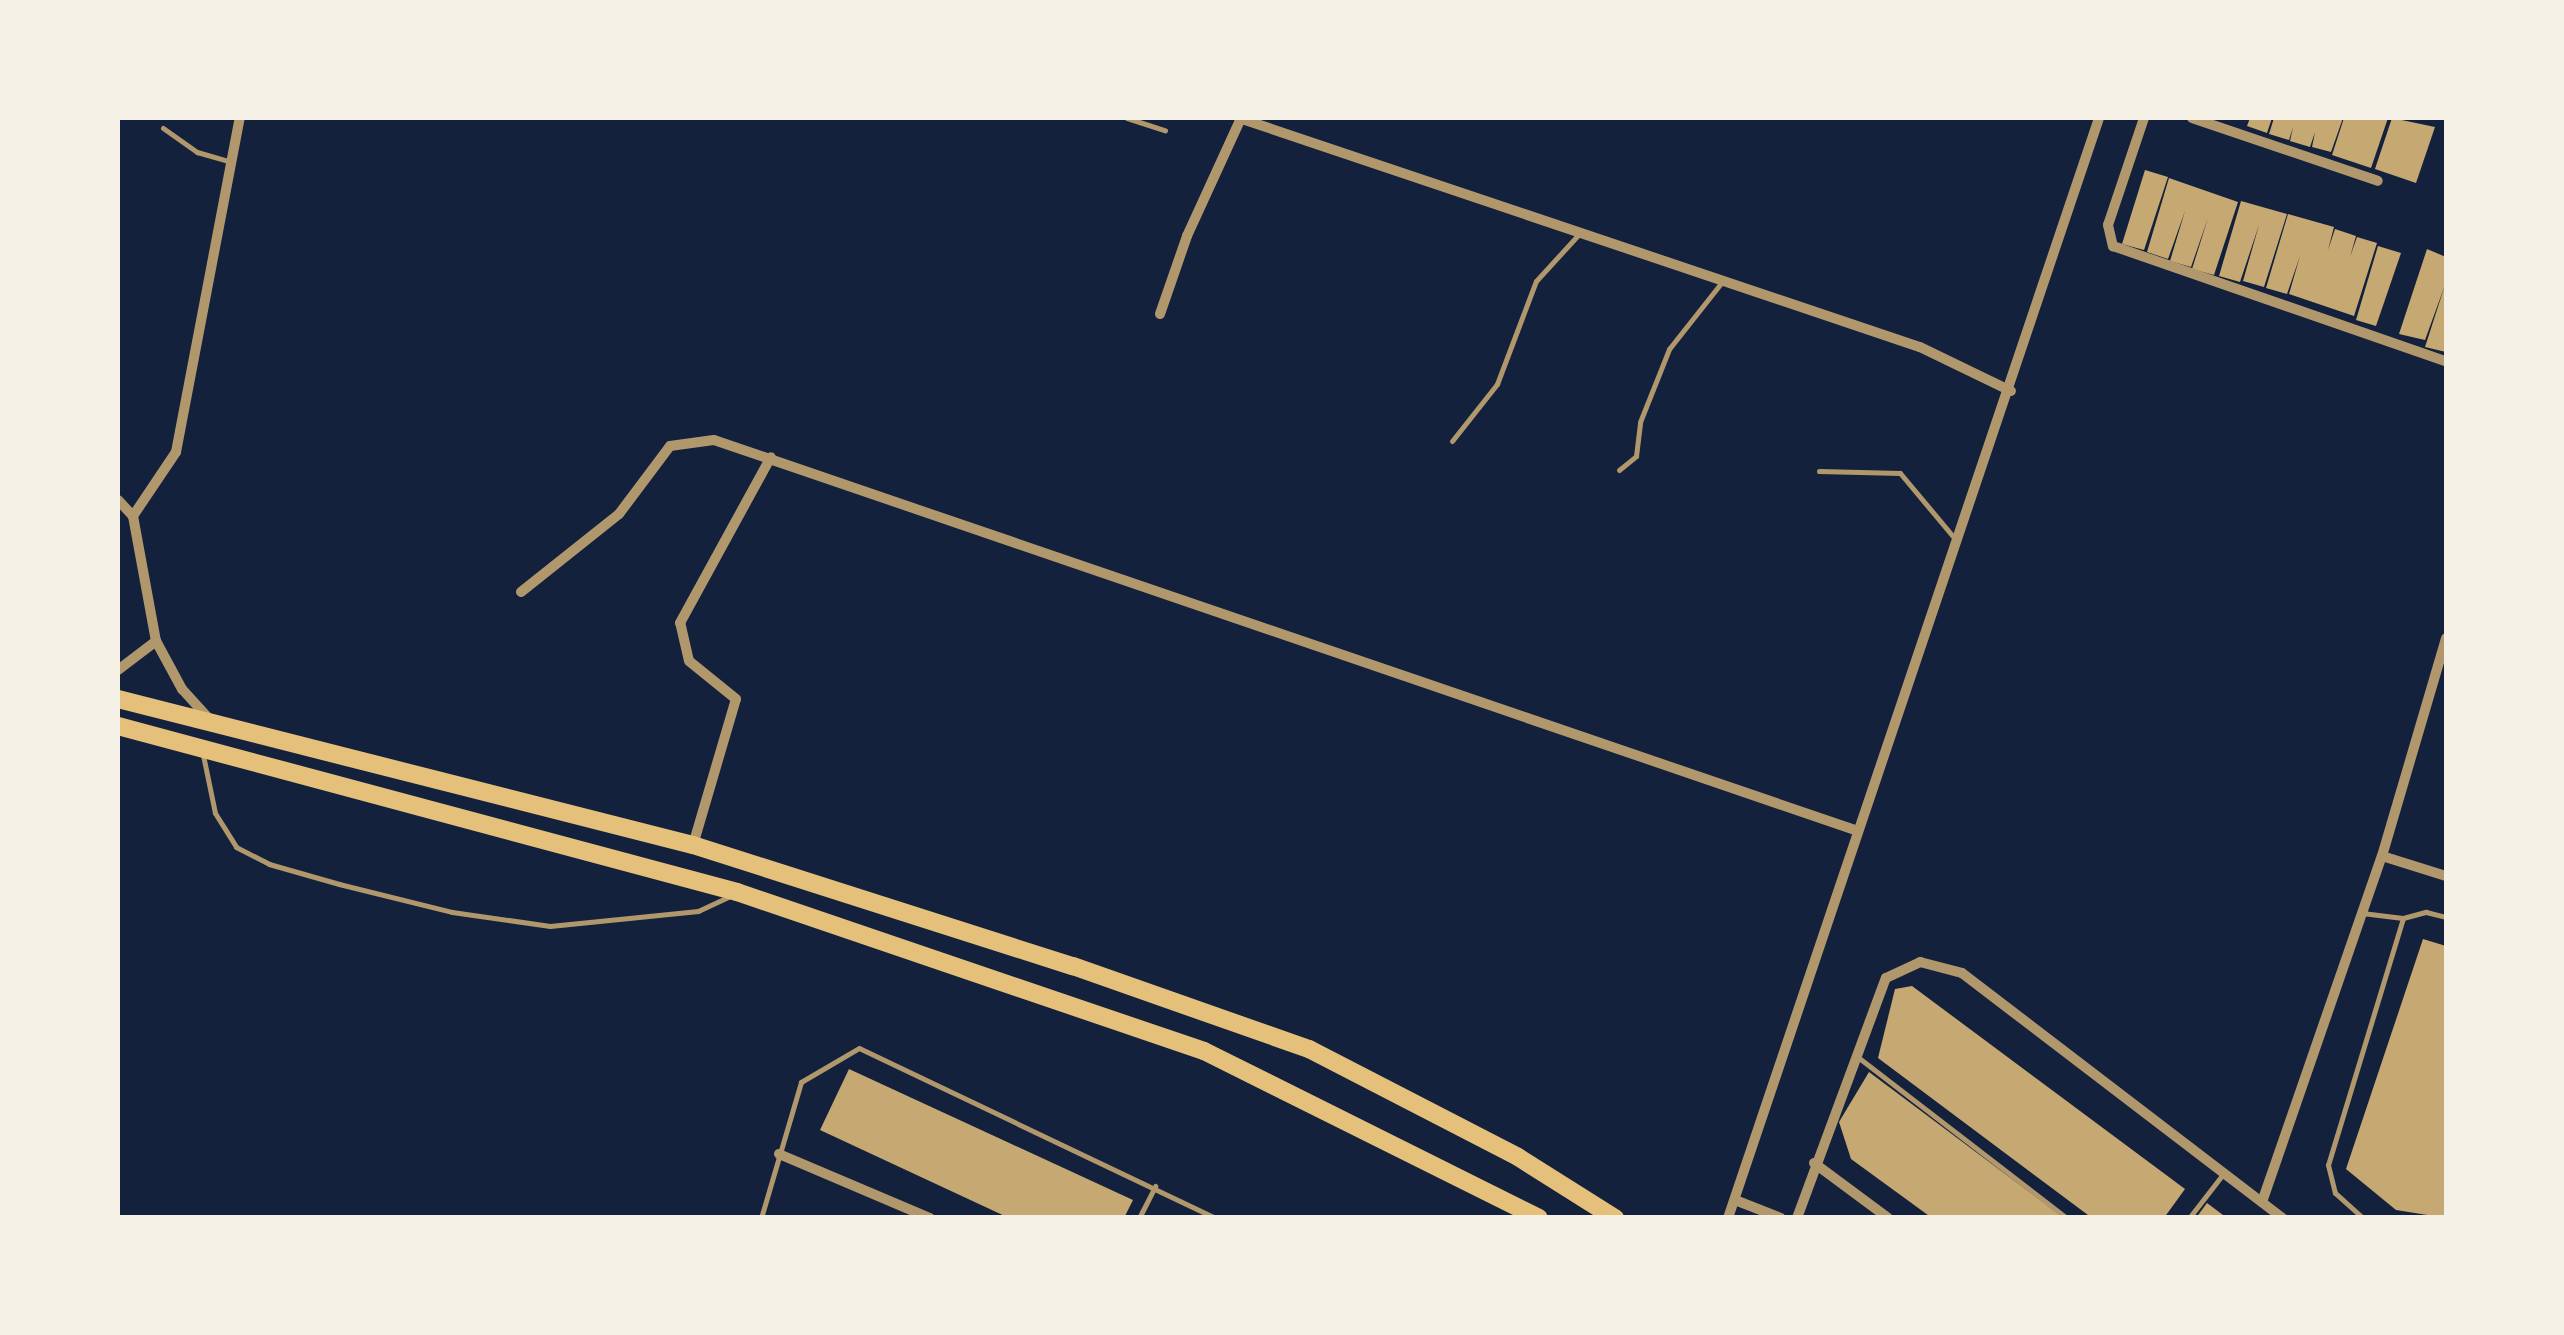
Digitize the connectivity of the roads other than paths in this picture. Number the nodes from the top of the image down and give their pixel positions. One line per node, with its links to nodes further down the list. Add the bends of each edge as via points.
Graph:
1 (240, 118): 9 (street)
2 (1127, 118): 8 (lane)
3 (1240, 118): 11 (street); 13 (street, via 1186,236)
4 (2099, 118): 15 (street)
5 (2144, 118): 14 (street, via 2108,225 2113,246)
6 (2192, 118): 10 (street)
7 (163, 128): 9 (lane, via 197,152)
8 (1165, 130)
9 (228, 161): 21 (street, via 176,452)
10 (2378, 181)
11 (1578, 235): 12 (street); 16 (lane, via 1536,281 1497,384)
12 (1722, 282): 15 (street, via 1920,347); 18 (lane, via 1670,349 1640,422 1636,456)
13 (1160, 314)
14 (2446, 361)
15 (2011, 391): 22 (street)
16 (1452, 441)
17 (771, 457): 23 (street, via 714,440 670,446 620,514); 31 (street); 32 (street, via 680,624 689,660 736,699)
18 (1619, 470)
19 (1819, 470): 22 (lane, via 1900,473)
20 (118, 500): 21 (street)
21 (133, 516): 25 (street)
22 (1956, 540): 31 (street)
23 (521, 592)
24 (2446, 638): 33 (street)
25 (156, 641): 26 (street); 28 (street, via 182,688)
26 (118, 670)
27 (118, 699): 28 (highway)
28 (215, 725): 32 (highway)
29 (118, 726): 30 (highway)
30 (202, 752): 35 (highway); 35 (lane, via 214,812 236,847 268,864 339,884 452,912 550,926 698,912)
31 (1858, 831): 44 (street)
32 (693, 844): 51 (highway, via 1309,1049 1518,1156)
33 (2382, 856): 34 (street); 36 (street)
34 (2446, 876)
35 (737, 892): 50 (highway, via 1204,1051)
36 (2359, 913): 38 (lane); 45 (street)
37 (2446, 916): 38 (lane)
38 (2403, 918): 59 (lane, via 2328,1165 2335,1193)
39 (1854, 1054): 41 (street); 42 (street, via 1886,978 1920,962 1962,973); 56 (lane)
40 (780, 1154): 43 (lane, via 801,1082 859,1048); 46 (lane); 47 (street)
41 (1814, 1163): 54 (street); 55 (street)
42 (2224, 1174): 45 (street); 57 (lane)
43 (1155, 1186): 48 (lane); 49 (lane)
44 (1734, 1200): 52 (street); 53 (street)
45 (2262, 1202): 58 (street)
46 (761, 1218)
47 (930, 1218)
48 (1139, 1218)
49 (1216, 1218)
50 (1539, 1218)
51 (1616, 1218)
52 (1728, 1218)
53 (1781, 1218)
54 (1797, 1218)
55 (1888, 1218)
56 (2067, 1218)
57 (2189, 1218)
58 (2283, 1218)
59 (2363, 1218)

